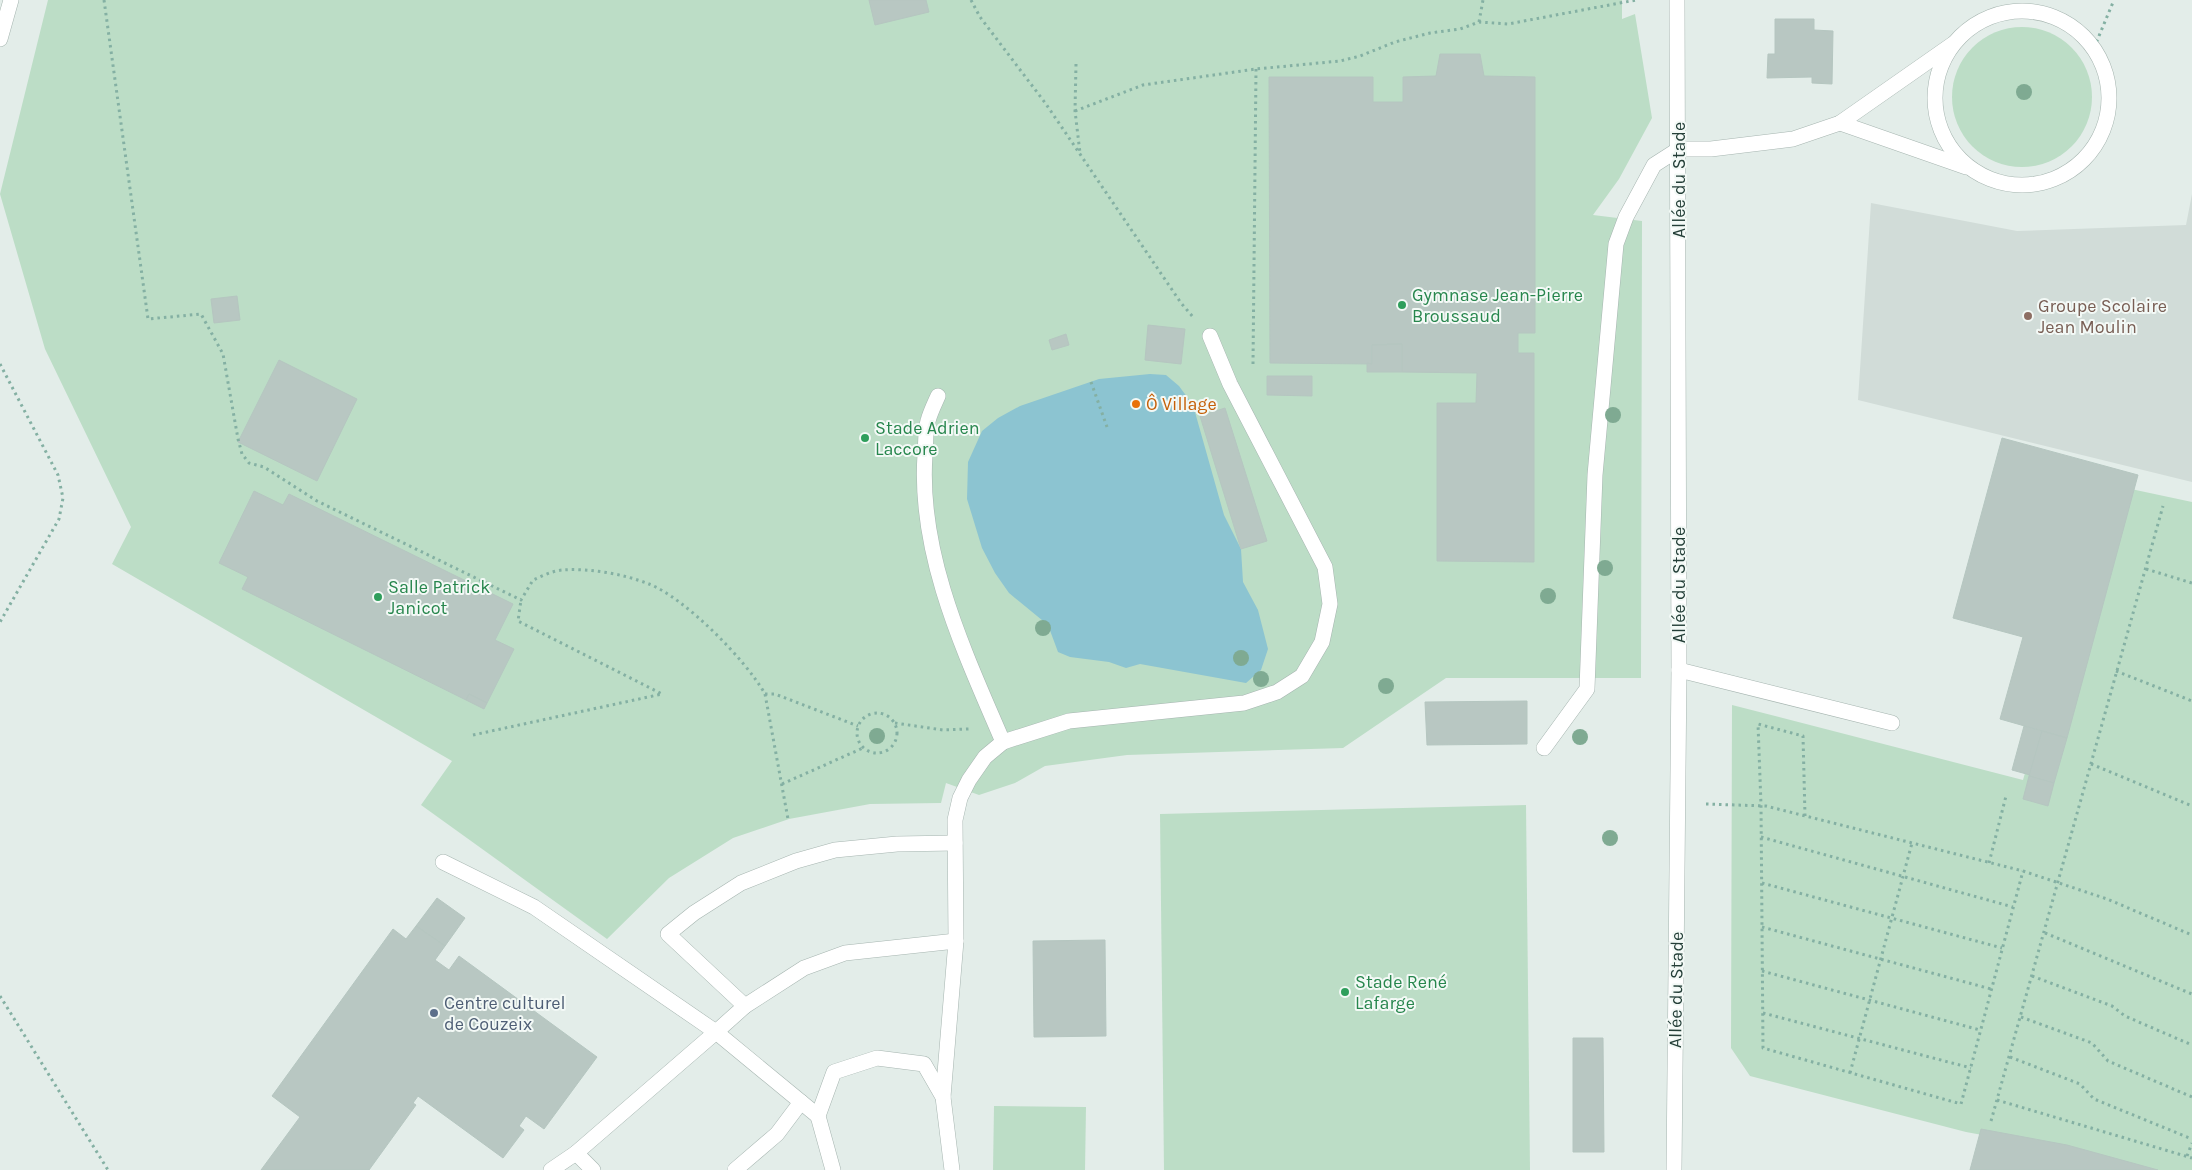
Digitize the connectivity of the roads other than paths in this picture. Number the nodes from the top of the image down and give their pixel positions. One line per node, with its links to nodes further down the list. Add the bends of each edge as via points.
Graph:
1 (10, 0): 3 (street)
2 (1678, 0): 6 (street, Allée du Stade)
3 (0, 39)
4 (1953, 44): 5 (street); 7 (street, via 1939,68 1934,95 1938,123 1946,140); 7 (street, via 1973,25 1998,14 2025,11 2051,16 2075,29 2094,48 2106,72 2110,100 2104,126 2092,150 2072,170 2048,182 2020,185 1993,180)
5 (1840, 123): 6 (street, via 1793,139 1711,149); 7 (street)
6 (1678, 149): 10 (street, Allée du Stade); 13 (street, via 1654,165 1626,217 1616,244 1595,476 1587,689)
7 (1969, 168)
8 (1210, 336): 12 (street, via 1230,384 1325,567 1330,604 1322,642 1302,676 1277,692 1244,703 1069,721)
9 (938, 396): 12 (street, via 927,423 924,474 928,518 938,568 965,655)
10 (1678, 670): 11 (street); 28 (street, Allée du Stade)
11 (1892, 723)
12 (1003, 742): 14 (street, via 985,757 960,798 955,820)
13 (1544, 748)
14 (955, 843): 16 (street); 17 (street, via 836,850 796,861 741,883 668,934)
15 (443, 862): 18 (street, via 534,907)
16 (956, 941): 17 (street, via 844,953 804,968); 19 (street)
17 (745, 1006): 18 (street)
18 (716, 1032): 20 (street); 22 (street)
19 (943, 1097): 21 (street, via 924,1064 877,1058 834,1072); 27 (street)
20 (802, 1102): 21 (street); 25 (street, via 777,1134)
21 (818, 1116): 26 (street)
22 (576, 1153): 23 (street); 24 (street)
23 (551, 1170)
24 (593, 1170)
25 (734, 1170)
26 (833, 1170)
27 (952, 1170)
28 (1674, 1170)

